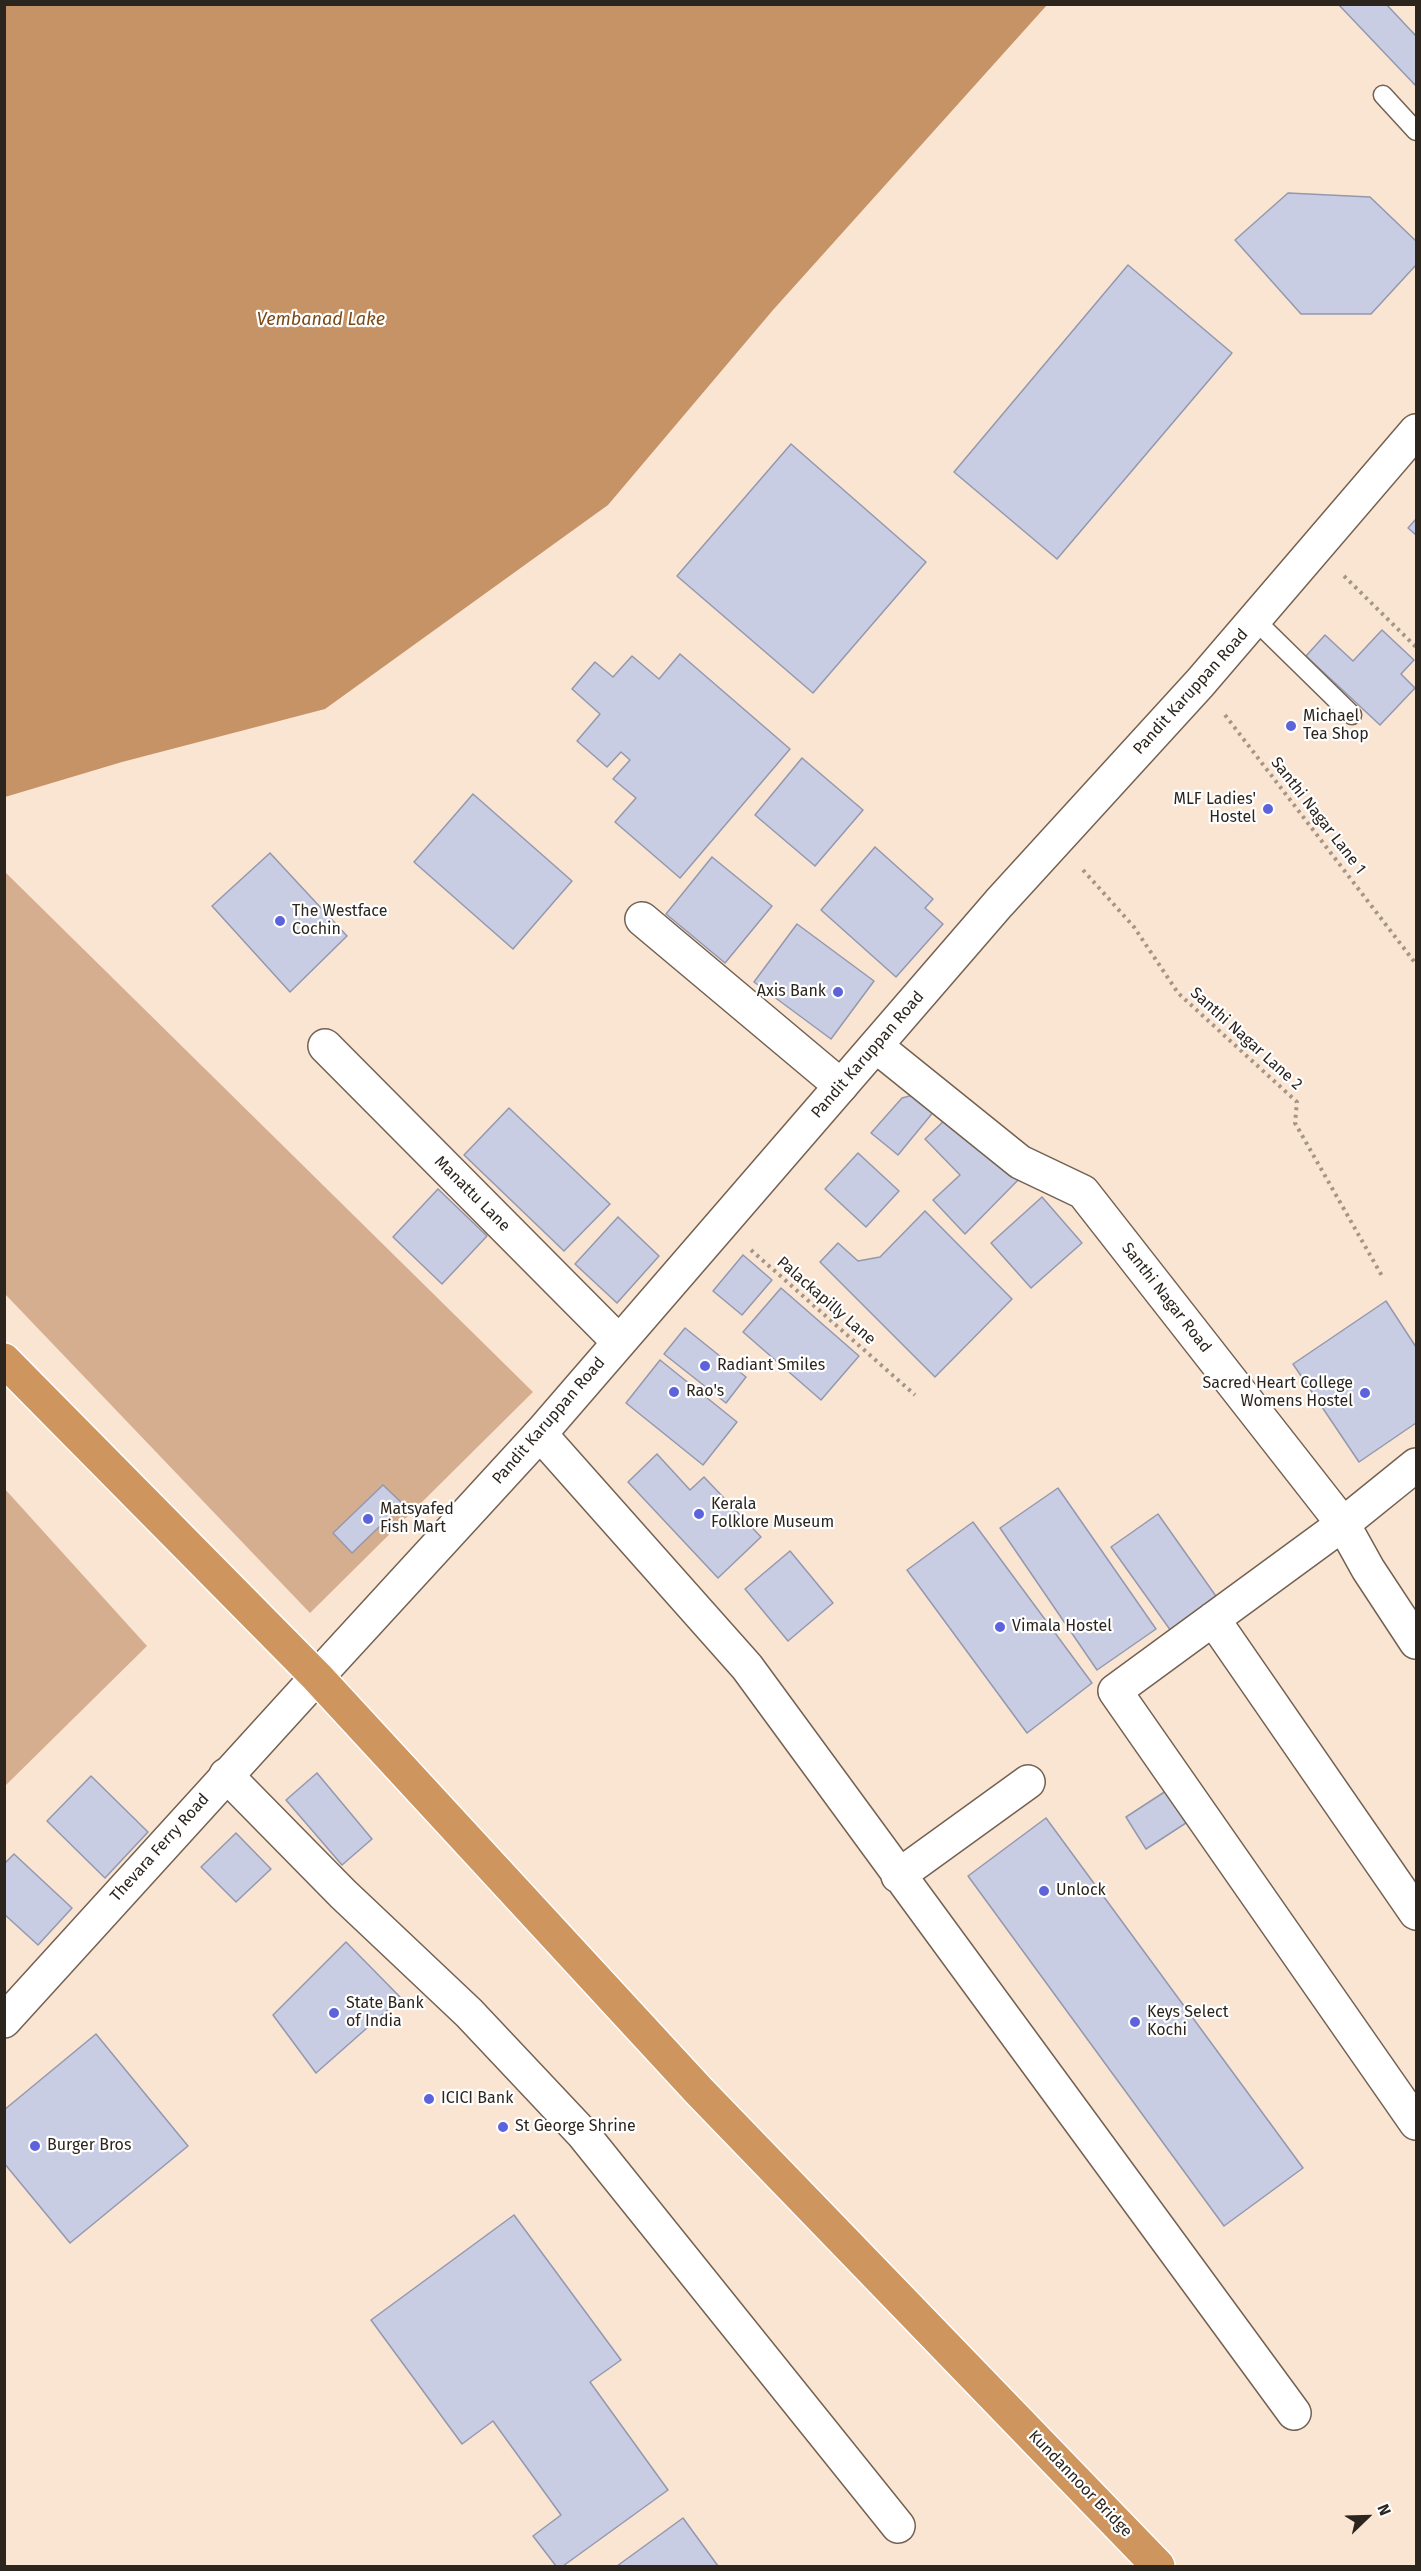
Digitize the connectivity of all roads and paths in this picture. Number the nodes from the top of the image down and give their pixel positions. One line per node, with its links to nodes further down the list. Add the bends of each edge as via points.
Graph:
1 (1383, 95): 2 (lane)
2 (1416, 131)
3 (1416, 431): 4 (street, Pandit Karuppan Road)
4 (1316, 548): 5 (street, Pandit Karuppan Road); 6 (path)
5 (1254, 620): 7 (street, Pandit Karuppan Road); 8 (lane)
6 (1416, 647)
7 (1200, 683): 9 (street, Pandit Karuppan Road); 11 (path, Santhi Nagar Lane 1)
8 (1352, 715)
9 (1057, 841): 13 (street, Pandit Karuppan Road); 16 (path, Santhi Nagar Lane 2, via 1134,927 1178,993 1297,1102 1295,1123)
10 (642, 919): 14 (street)
11 (1416, 964)
12 (325, 1046): 17 (street, Manattu Lane)
13 (876, 1046): 14 (street, Pandit Karuppan Road); 22 (street, Santhi Nagar Road, via 1020,1162 1083,1192)
14 (841, 1086): 15 (street, Pandit Karuppan Road)
15 (721, 1224): 17 (street, Pandit Karuppan Road); 19 (path, Palackapilly Lane)
16 (1382, 1276)
17 (619, 1342): 20 (street, Pandit Karuppan Road)
18 (4, 1360): 25 (highway, Kundannoor Bridge)
19 (915, 1395)
20 (540, 1434): 25 (street, Pandit Karuppan Road); 28 (street, via 747,1667)
21 (1416, 1465): 22 (street)
22 (1343, 1524): 23 (street); 24 (street, Santhi Nagar Road)
23 (1213, 1619): 29 (street); 31 (street, via 1115,1691)
24 (1416, 1642)
25 (317, 1677): 26 (street, Thevara Ferry Road); 34 (highway, Kundannoor Bridge, via 699,2091)
26 (226, 1775): 30 (street, Thevara Ferry Road); 33 (street, via 343,1894 470,2013 583,2134)
27 (1028, 1782): 28 (street)
28 (898, 1876): 32 (street)
29 (1416, 1913)
30 (4, 2021)
31 (1416, 2122)
32 (1294, 2413)
33 (898, 2526)
34 (1158, 2566)

